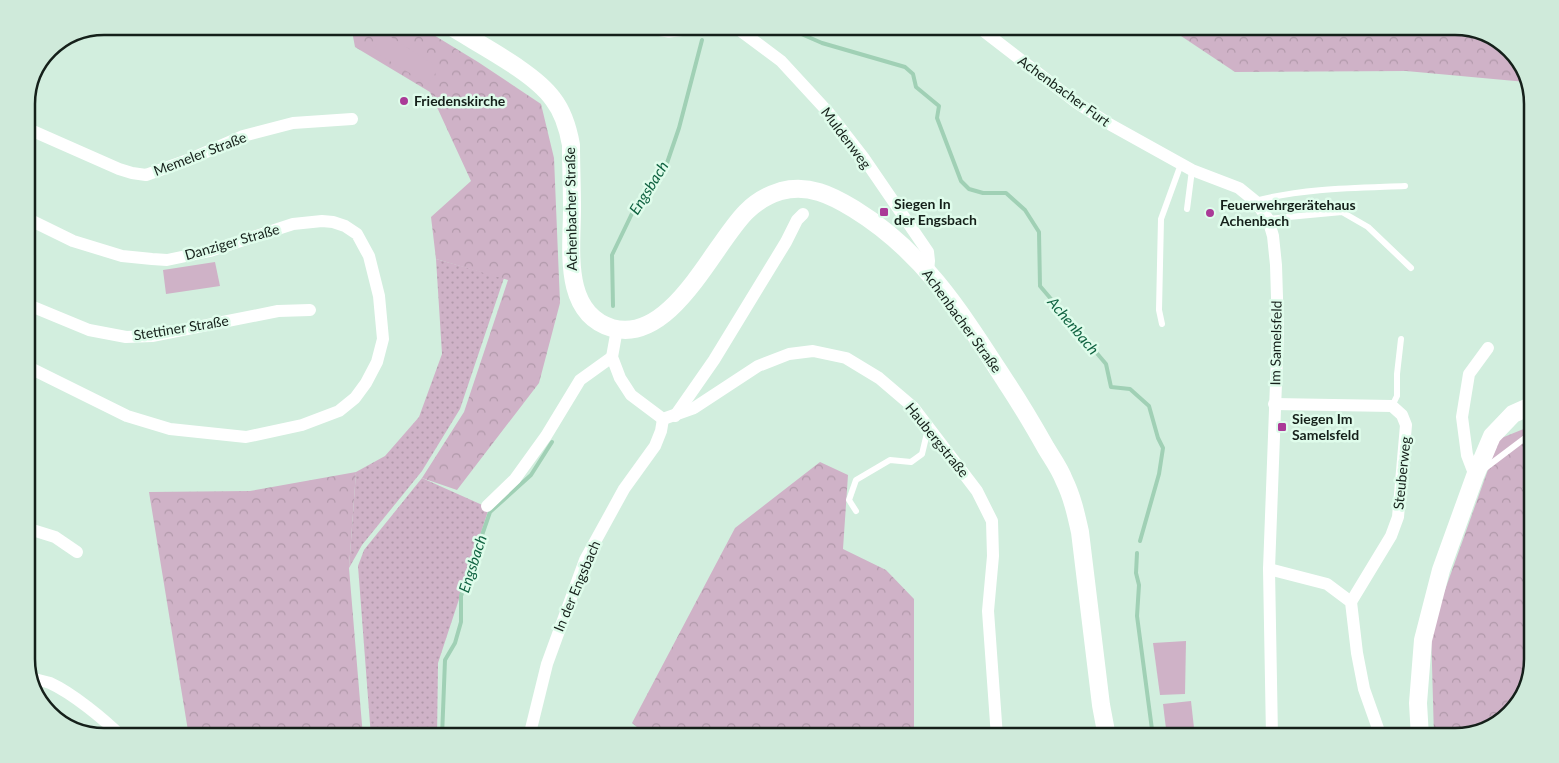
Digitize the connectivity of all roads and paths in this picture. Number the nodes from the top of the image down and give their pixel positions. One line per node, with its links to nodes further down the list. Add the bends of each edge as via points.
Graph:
1 (464, 35): 18 (main road, Achenbacher Straße, via 536,81 559,108 571,145 573,282 579,300 591,316)
2 (746, 35): 14 (street, Muldenweg, via 781,61 828,112 863,157 928,252)
3 (989, 35): 6 (street, Achenbacher Furt, via 1077,103)
4 (352, 119): 5 (street, Memeler Straße, via 293,123 243,136 146,175 119,169)
5 (35, 132)
6 (1186, 167): 8 (street, Im Samelsfeld, via 1239,188); 9 (lane); 17 (lane, via 1161,219 1159,310)
7 (1405, 186): 8 (lane, via 1312,190 1283,193)
8 (1255, 201): 11 (street, Im Samelsfeld)
9 (1187, 209)
10 (803, 214): 26 (street, In der Engsbach, via 714,360)
11 (1268, 219): 13 (lane, via 1342,212 1368,227); 23 (street, Im Samelsfeld, via 1273,236 1278,330)
12 (35, 222): 22 (street, Danziger Straße, via 73,241 122,256 152,260 210,252 293,224 322,221 345,226 357,234 368,256 379,296 383,339 377,362 355,398 339,411 302,425 246,437 170,429 127,416)
13 (1411, 268)
14 (928, 271): 18 (main road, Achenbacher Straße, via 872,220 830,195 804,189 780,192 756,203 745,213 677,304 663,316 632,329); 40 (main road, Achenbacher Straße, via 988,354 1064,478 1080,532)
15 (35, 308): 16 (street, Stettiner Straße, via 90,330 126,338 152,336 278,311)
16 (310, 310)
17 (1162, 324)
18 (617, 329): 21 (street)
19 (1401, 339): 24 (lane, via 1397,396)
20 (1488, 348): 29 (street, via 1469,374 1462,416 1467,455)
21 (612, 357): 26 (street, via 631,395); 30 (street, via 580,380 541,444 515,479)
22 (35, 370)
23 (1274, 404): 24 (street); 34 (street, Im Samelsfeld)
24 (1392, 406): 35 (street, Steuberweg, via 1402,415 1406,425 1398,517 1391,536)
25 (1524, 409): 29 (main road, via 1513,414 1492,436)
26 (669, 417): 27 (street, Haubergstraße, via 694,408 758,366 789,354 813,351 846,358 878,378 913,407); 38 (street, In der Engsbach, via 655,446 624,489 585,560 547,664)
27 (928, 428): 31 (lane, via 922,454 911,462 890,460 856,480 849,500); 39 (street, Haubergstraße, via 977,491 992,522 993,556 988,611)
28 (1524, 439): 29 (lane)
29 (1475, 476): 43 (main road, via 1440,570 1423,640)
30 (487, 506)
31 (856, 510)
32 (35, 531): 33 (street, via 55,537)
33 (77, 552)
34 (1269, 569): 35 (street, via 1327,584); 41 (street, Im Samelsfeld)
35 (1351, 602): 42 (street, via 1364,689)
36 (39, 680): 37 (street, via 72,696)
37 (113, 728)
38 (531, 728)
39 (996, 728)
40 (1105, 728)
41 (1272, 728)
42 (1378, 728)
43 (1419, 728)

